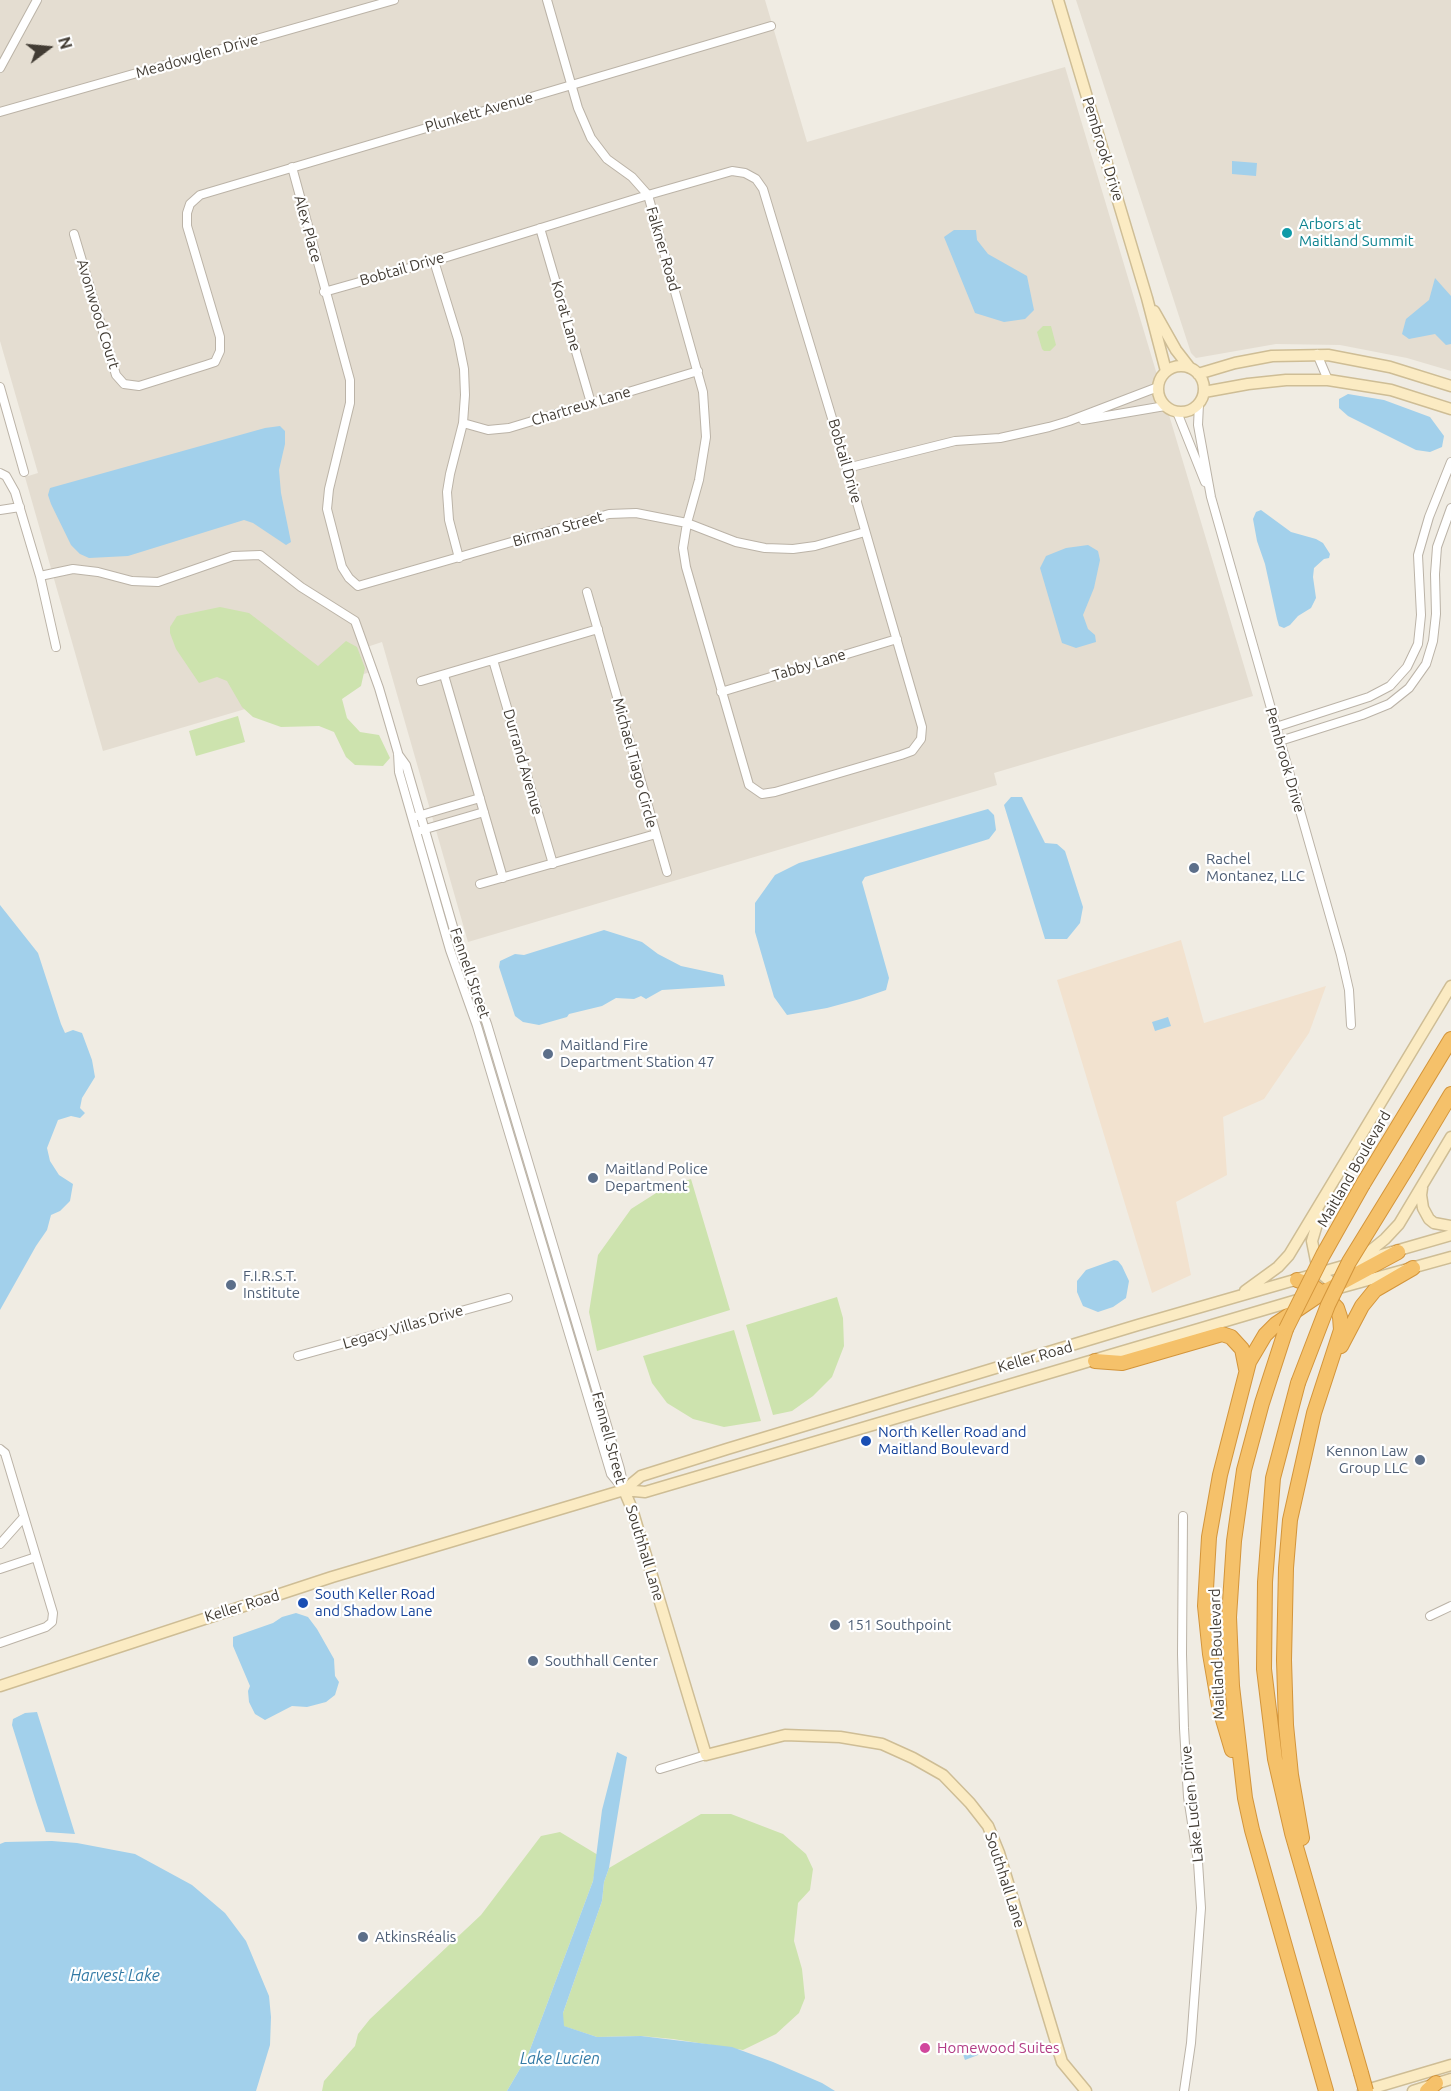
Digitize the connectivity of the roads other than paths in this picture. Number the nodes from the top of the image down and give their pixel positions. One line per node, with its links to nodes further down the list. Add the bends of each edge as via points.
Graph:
1 (37, 0): 6 (street)
2 (394, 0): 8 (street, Meadowglen Drive)
3 (547, 0): 7 (street, Falkner Road)
4 (1058, 0): 16 (street, Pembrook Drive)
5 (771, 26): 7 (street, Plunkett Avenue)
6 (0, 68)
7 (571, 85): 9 (street, Plunkett Avenue); 10 (street, Falkner Road, via 591,138 607,159)
8 (0, 112)
9 (292, 168): 11 (street, Plunkett Avenue, via 200,195); 15 (street, Alex Place)
10 (648, 195): 12 (street, Bobtail Drive); 18 (street, Falkner Road); 34 (street, Bobtail Drive, via 732,171 745,172 756,179 763,189)
11 (190, 204): 13 (street, Avonwood Court, via 187,226 220,337 220,351 214,362 139,386 124,384 116,375)
12 (540, 228): 14 (street, Bobtail Drive); 26 (street, Korat Lane)
13 (74, 234)
14 (434, 261): 15 (street, Bobtail Drive); 32 (street, via 465,369)
15 (324, 292): 43 (street, Birman Street, via 350,380 350,403 327,509 342,567 358,586)
16 (1147, 298): 19 (street, Pembrook Drive); 20 (street, Pembrook Drive, via 1176,350)
17 (1322, 355): 20 (street, via 1272,356); 21 (street); 22 (street, via 1390,367)
18 (698, 371): 26 (street, Chartreux Lane); 41 (street, Falkner Road, via 704,392 706,437)
19 (1166, 371): 20 (street, via 1181,366); 24 (street)
20 (1194, 371): 25 (street, via 1204,384)
21 (1328, 380): 25 (street, via 1286,380); 29 (street, via 1391,390)
22 (1451, 386)
23 (0, 387): 35 (street)
24 (1158, 387): 28 (street); 31 (street)
25 (1204, 392): 27 (street)
26 (591, 403): 32 (street, Chartreux Lane, via 509,428 488,430)
27 (1199, 404): 30 (street, via 1192,410); 37 (street, Pembrook Drive, via 1198,425)
28 (1165, 406): 30 (street); 31 (street)
29 (1451, 409)
30 (1176, 412): 37 (street, Pembrook Drive)
31 (1069, 422): 34 (street, via 1000,438 955,441)
32 (463, 423): 43 (street, via 447,492 449,520)
33 (1451, 462): 53 (street, via 1418,555 1421,615 1418,644 1407,667 1390,686 1370,697)
34 (847, 468): 42 (street, Bobtail Drive)
35 (24, 472)
36 (0, 473): 38 (street, via 6,476)
37 (1211, 497): 53 (street, Pembrook Drive)
38 (20, 507): 40 (street); 44 (street)
39 (1451, 508): 54 (street, via 1437,547 1433,641 1426,664 1409,688 1389,704)
40 (0, 510)
41 (687, 523): 42 (street, Birman Street, via 736,542 765,548 815,546); 43 (street, Birman Street, via 636,513 609,514); 52 (street, Bobtail Drive, via 683,548 686,567)
42 (865, 531): 47 (street, Bobtail Drive)
43 (459, 558)
44 (40, 576): 48 (street); 55 (street, Fennell Street, via 73,569 158,582 233,556 260,555 355,621)
45 (587, 592): 46 (street, Michael Tiago Circle)
46 (598, 629): 49 (street); 64 (street, Michael Tiago Circle)
47 (897, 639): 52 (street, Tabby Lane); 52 (street, Bobtail Drive, via 922,727 921,739 912,751 878,762 762,794 749,785)
48 (56, 647)
49 (493, 660): 50 (street); 65 (street, Durrand Avenue)
50 (444, 675): 51 (street); 56 (street)
51 (421, 681)
52 (721, 692)
53 (1276, 727): 54 (street, Pembrook Drive)
54 (1280, 741): 71 (street, Pembrook Drive, via 1341,955)
55 (398, 753): 59 (street, Fennell Street, via 406,765); 60 (street, Fennell Street, via 399,772)
56 (480, 798): 57 (street); 58 (street)
57 (454, 806): 59 (street); 61 (street)
58 (484, 812): 61 (street); 67 (street)
59 (421, 815): 60 (street); 62 (street, Fennell Street)
60 (412, 817): 63 (street, Fennell Street)
61 (459, 819): 62 (street)
62 (425, 829): 63 (street); 70 (street, Fennell Street, via 458,944)
63 (416, 831): 72 (street, Fennell Street, via 450,950)
64 (656, 834): 65 (street, Michael Tiago Circle); 66 (street)
65 (553, 864): 67 (street, Michael Tiago Circle)
66 (667, 872)
67 (503, 878): 68 (street, Michael Tiago Circle)
68 (480, 885)
69 (1451, 986): 79 (street)
70 (487, 1023): 72 (street); 74 (street, Fennell Street)
71 (1351, 1025)
72 (477, 1026): 75 (street, Fennell Street)
73 (1451, 1039): 116 (highway, Maitland Boulevard, bridge, via 1323,1255 1286,1329 1262,1403 1244,1470 1229,1617 1232,1686)
74 (493, 1044): 75 (street); 80 (street, Fennell Street)
75 (483, 1047): 81 (street, Fennell Street)
76 (1451, 1095): 117 (highway, bridge, via 1349,1262 1328,1305 1298,1383 1273,1478 1265,1582 1264,1669 1275,1759)
77 (1451, 1137): 78 (street)
78 (1424, 1182): 82 (street, via 1421,1195 1426,1214 1434,1223); 86 (street, via 1399,1224)
79 (1332, 1185): 88 (street, via 1312,1241); 92 (street, via 1289,1255)
80 (537, 1190): 81 (street); 104 (street, Fennell Street)
81 (527, 1192): 104 (street, Fennell Street, via 611,1474)
82 (1451, 1226)
83 (1451, 1235): 84 (street, Keller Road)
84 (1398, 1252): 86 (street, Keller Road); 91 (highway)
85 (1451, 1257): 87 (street, Keller Road)
86 (1353, 1264): 88 (street, Keller Road); 91 (street)
87 (1413, 1268): 90 (street, Keller Road); 98 (highway, via 1375,1290)
88 (1321, 1273): 89 (street, Keller Road); 91 (street)
89 (1297, 1280): 91 (highway); 92 (street, Keller Road)
90 (1353, 1284): 91 (street, Keller Road); 91 (street)
91 (1327, 1287): 97 (street, Keller Road, via 1304,1298); 98 (highway, via 1340,1317 1341,1330); 100 (highway, via 1264,1335)
92 (1238, 1297): 94 (street, Keller Road)
93 (508, 1298): 96 (street, Legacy Villas Drive)
94 (1072, 1346): 95 (street, Keller Road); 99 (street)
95 (1058, 1350): 99 (street); 101 (street, Keller Road)
96 (298, 1356)
97 (1095, 1361): 99 (street, Keller Road); 100 (highway, via 1122,1362 1222,1334 1231,1336 1242,1349)
98 (1332, 1361): 117 (highway, via 1314,1413 1290,1520 1284,1610 1291,1775)
99 (1071, 1368): 102 (street, Keller Road)
100 (1246, 1372): 116 (highway, via 1209,1537 1205,1606 1219,1706)
101 (884, 1402): 102 (street); 104 (street, Keller Road, via 641,1476)
102 (890, 1420): 104 (street, Keller Road, via 645,1492)
103 (0, 1449): 106 (street, via 5,1453)
104 (624, 1490): 113 (street, Keller Road, via 332,1577); 114 (street, Southhall Lane)
105 (1183, 1516): 123 (street, Lake Lucien Drive, via 1181,1637 1188,1797 1201,1908)
106 (24, 1517): 107 (street); 108 (street)
107 (0, 1544)
108 (36, 1557): 109 (street); 112 (street, via 53,1613 52,1622 46,1628)
109 (0, 1569)
110 (1451, 1606): 111 (street)
111 (1430, 1616)
112 (0, 1643)
113 (0, 1686)
114 (706, 1755): 115 (street, Southhall Lane); 122 (street, Southhall Lane, via 785,1735 840,1737 882,1744 942,1775 988,1826 1062,2062)
115 (660, 1769)
116 (1245, 1798): 120 (highway, Maitland Boulevard)
117 (1316, 1920): 124 (highway, bridge)
118 (1451, 2065): 124 (street)
119 (1451, 2079): 121 (street)
120 (1325, 2087)
121 (1432, 2087): 125 (street)
122 (1086, 2091)
123 (1184, 2091)
124 (1366, 2091)
125 (1413, 2091)

